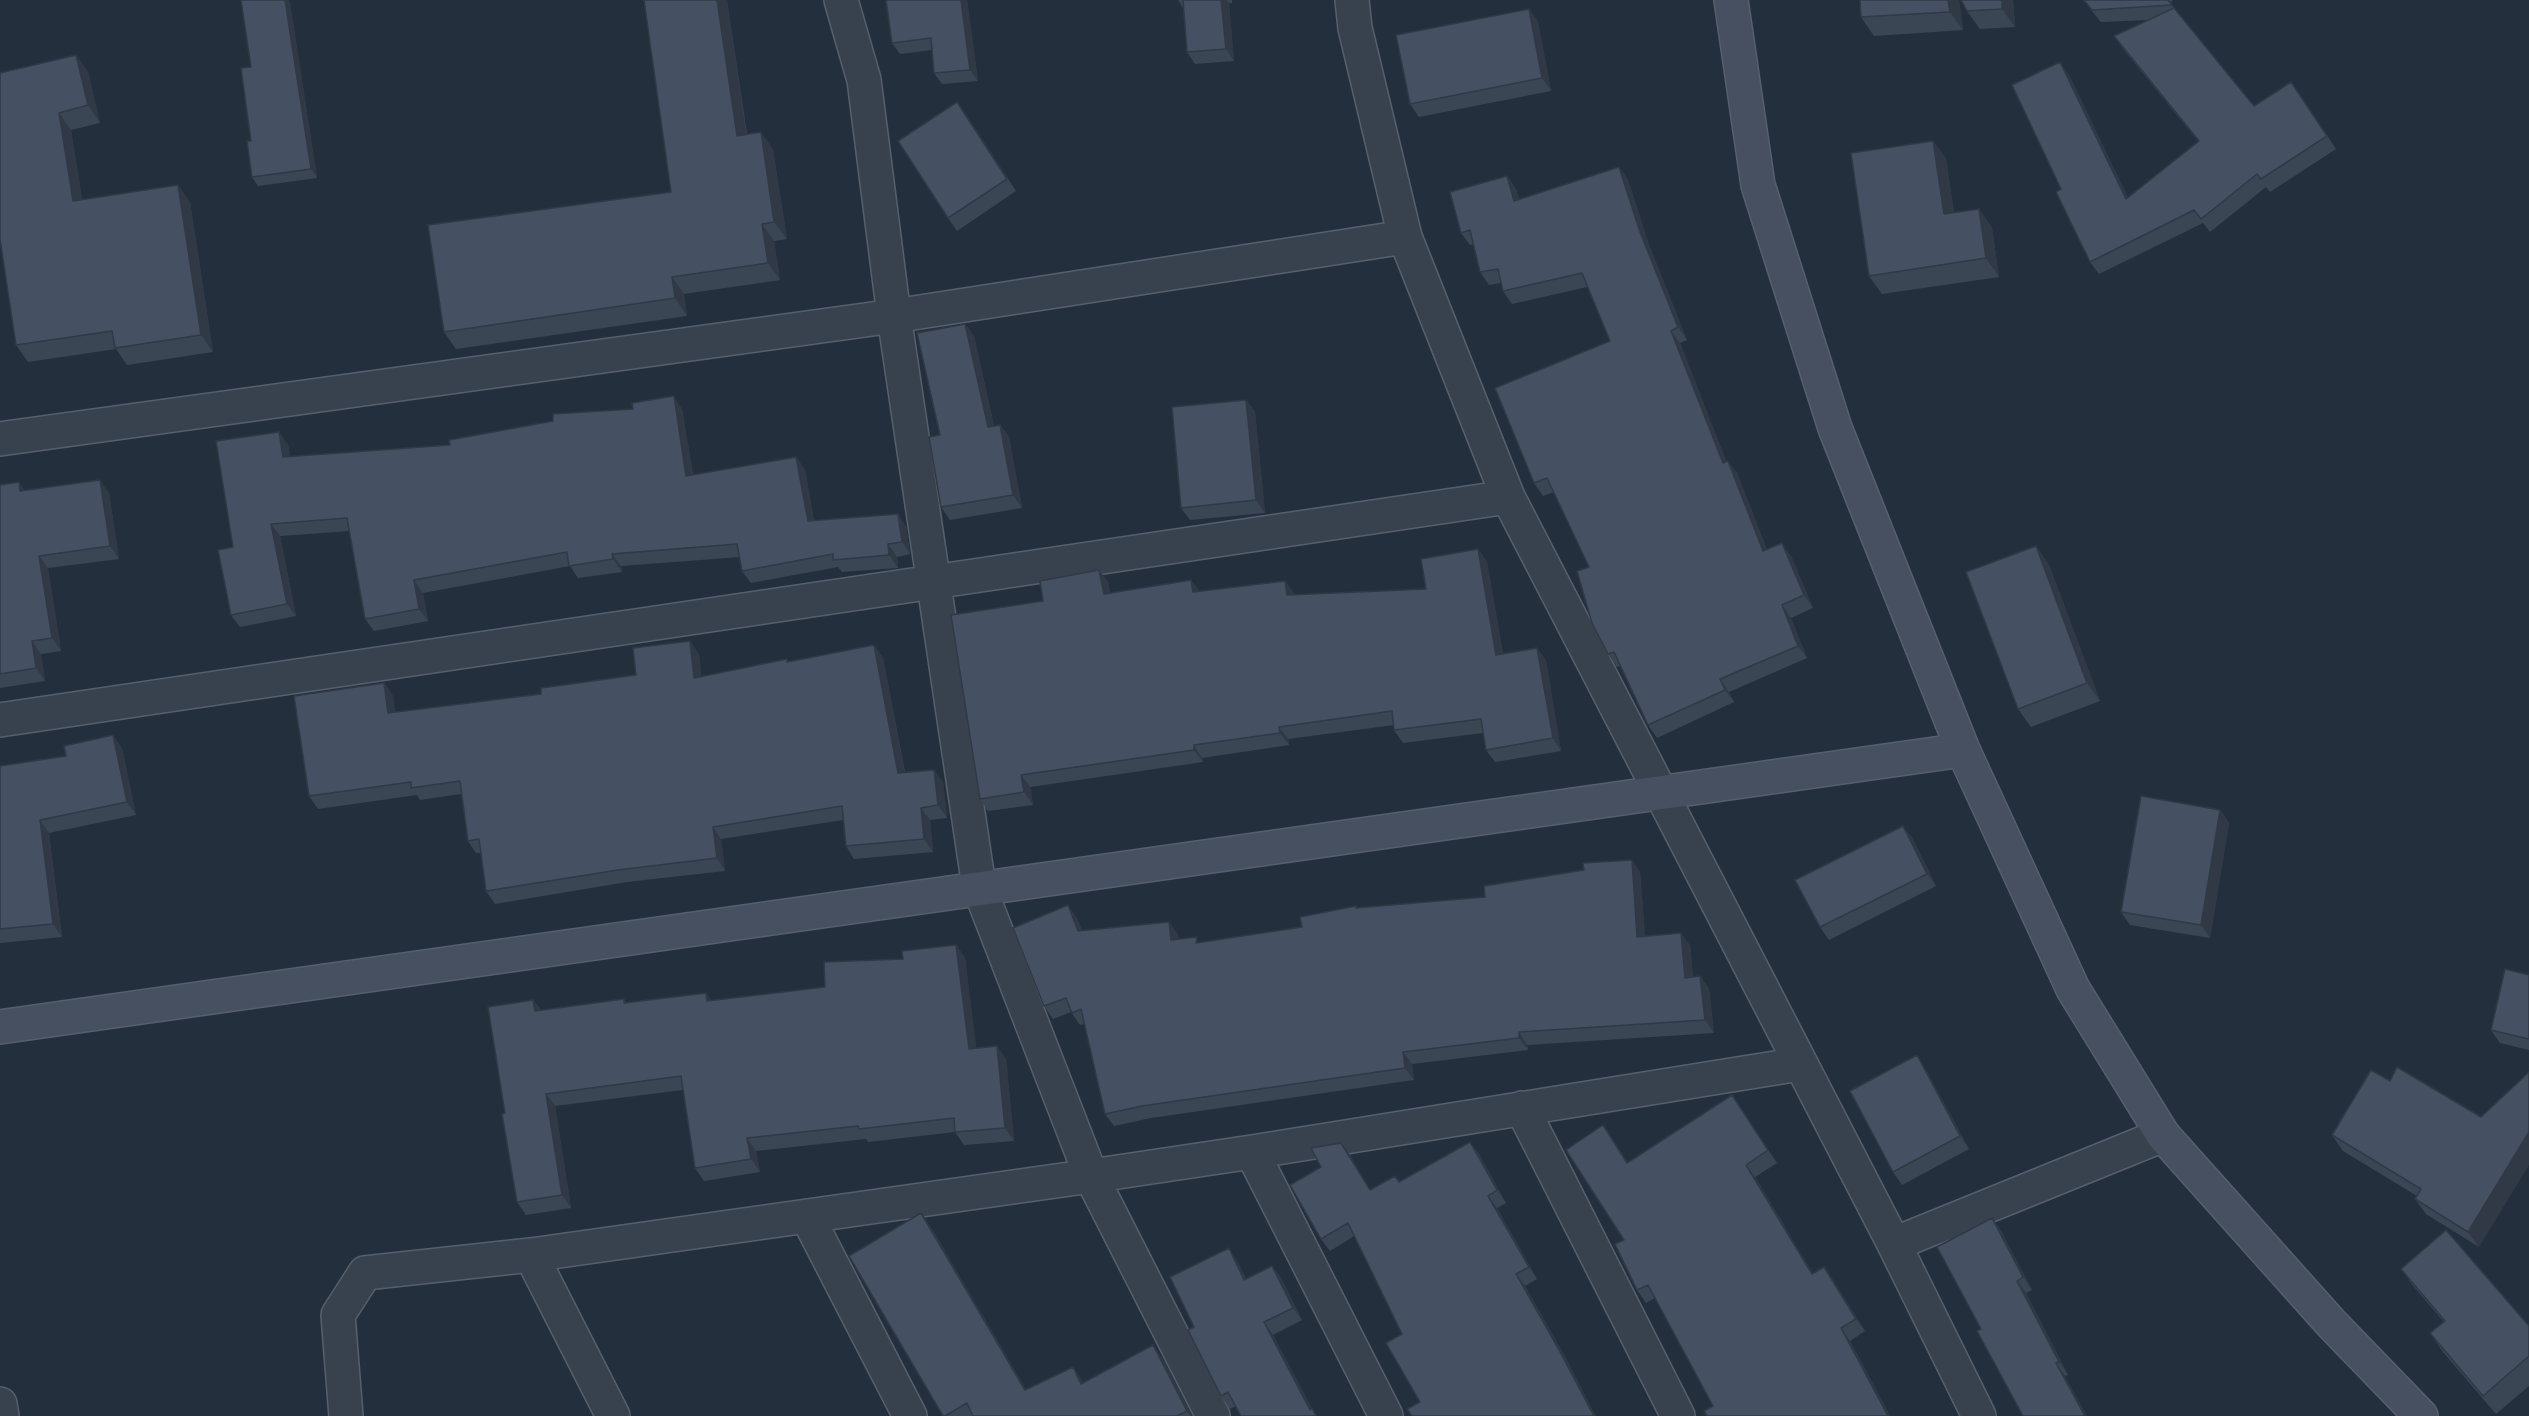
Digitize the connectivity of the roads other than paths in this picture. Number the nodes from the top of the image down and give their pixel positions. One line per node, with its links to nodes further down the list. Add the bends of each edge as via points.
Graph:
1 (841, 0): 5 (street, via 864,80)
2 (1352, 0): 4 (street, via 1355,28)
3 (1731, 0): 10 (street, via 1758,185 1835,428)
4 (1405, 237): 5 (street); 7 (street)
5 (894, 316): 6 (street); 8 (street)
6 (0, 439)
7 (1508, 497): 8 (street); 11 (street)
8 (934, 581): 9 (street); 12 (street)
9 (0, 720)
10 (1962, 750): 11 (street); 16 (street, via 2073,989)
11 (1659, 792): 12 (street); 14 (street)
12 (979, 887): 13 (street); 18 (street)
13 (0, 1027)
14 (1800, 1064): 15 (street); 20 (street)
15 (1522, 1108): 17 (street); 29 (street)
16 (2163, 1135): 20 (street); 31 (street, via 2323,1315)
17 (1252, 1152): 18 (street); 28 (street)
18 (1091, 1176): 19 (street); 27 (street)
19 (807, 1216): 21 (street); 26 (street)
20 (1894, 1244): 30 (street)
21 (531, 1255): 24 (street, via 365,1273 338,1315); 25 (street)
22 (0, 1404): 23 (street)
23 (2, 1416)
24 (346, 1416)
25 (613, 1416)
26 (910, 1416)
27 (1213, 1416)
28 (1386, 1416)
29 (1678, 1416)
30 (1980, 1416)
31 (2421, 1416)

